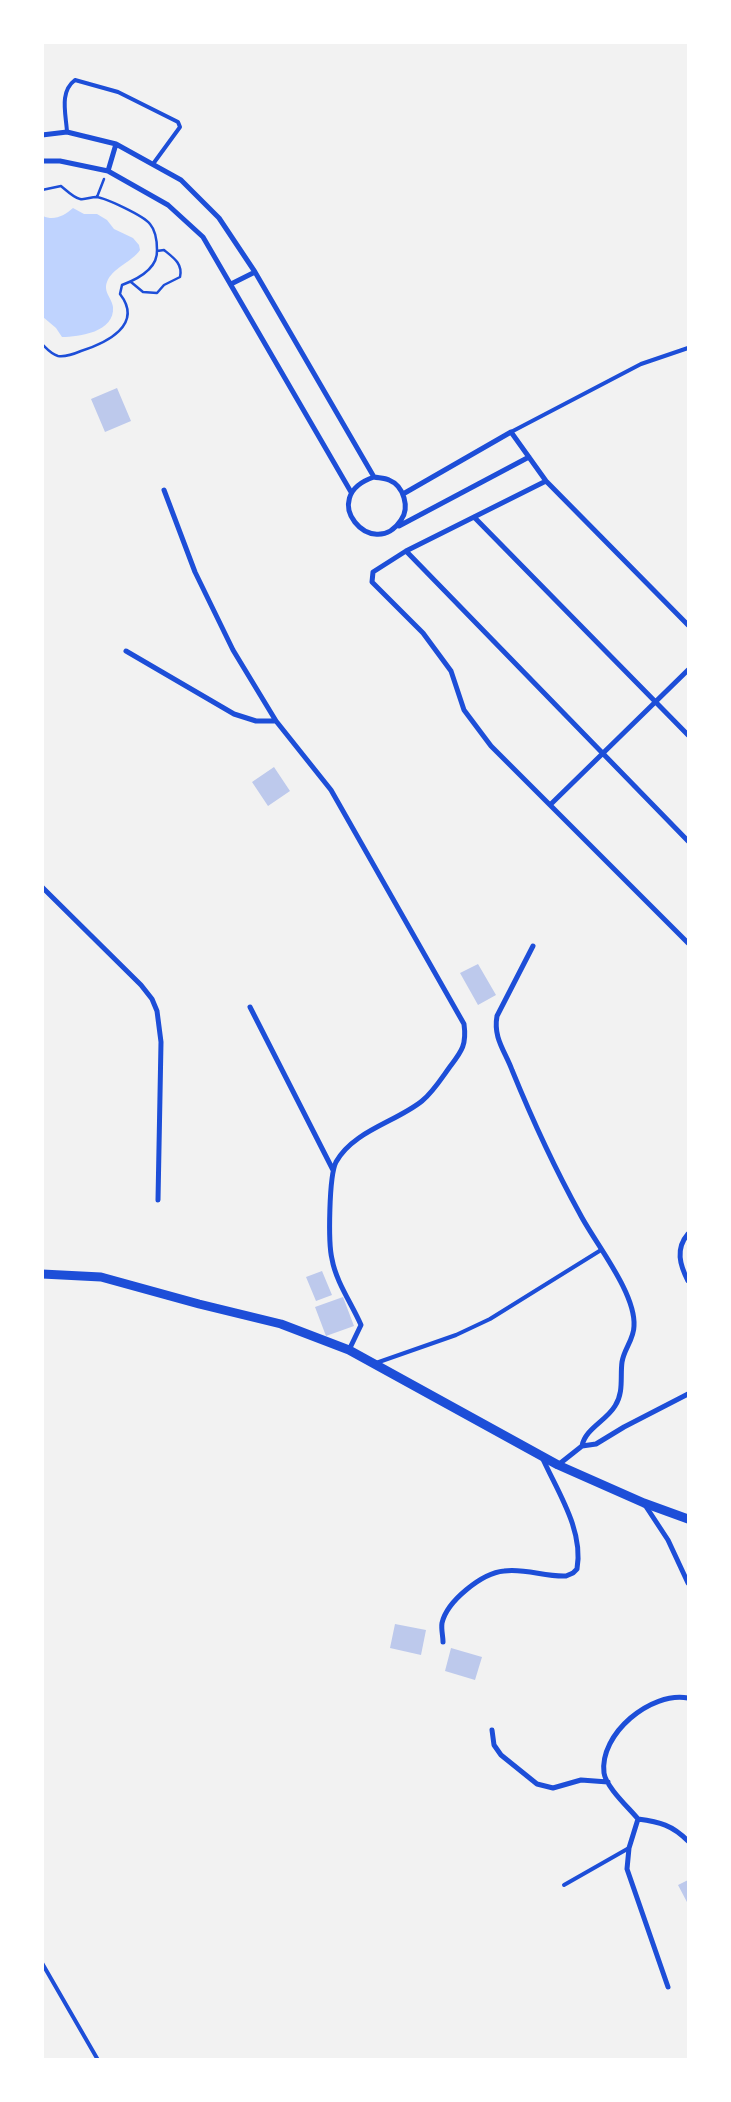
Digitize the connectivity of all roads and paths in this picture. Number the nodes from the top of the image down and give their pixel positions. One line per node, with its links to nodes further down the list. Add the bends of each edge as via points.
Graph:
1 (67, 132): 2 (street); 3 (street); 5 (lane, via 64,96 75,80 118,92 178,122 180,127)
2 (42, 135)
3 (116, 144): 5 (street); 6 (street)
4 (42, 161): 6 (street)
5 (153, 164): 10 (street, via 181,180 219,218)
6 (108, 170): 8 (path); 12 (street, via 168,205 203,237)
7 (42, 190): 8 (path, via 61,186 79,199)
8 (97, 197): 9 (path, via 140,216 150,224 157,240)
9 (157, 251): 11 (path, via 157,260 152,266); 11 (path, via 164,250 179,264 180,277 164,285 157,293 143,292)
10 (255, 272): 12 (street); 17 (street)
11 (131, 282): 13 (path, via 122,286 120,294 126,302 128,314 117,335 69,355 59,356)
12 (231, 284): 20 (street)
13 (42, 344)
14 (688, 348): 15 (lane, via 642,364)
15 (511, 432): 16 (street); 21 (street)
16 (529, 457): 18 (street); 23 (street)
17 (374, 477): 20 (street, via 360,482); 21 (street, via 391,481)
18 (546, 481): 22 (street); 25 (street)
19 (164, 490): 29 (street, via 195,572 229,642)
20 (351, 492): 23 (street, via 348,508 353,523 366,532 382,534)
21 (403, 494): 23 (street, via 406,506)
22 (474, 517): 24 (street); 28 (street)
23 (396, 527)
24 (406, 551): 31 (street); 32 (street, via 373,572 372,582 423,632 451,671 464,710 491,746)
25 (688, 625)
26 (126, 650): 29 (street, via 234,714 256,721)
27 (688, 670): 28 (street)
28 (656, 702): 30 (street); 31 (street)
29 (276, 722): 38 (street, via 332,790 464,1024 466,1038 462,1050 424,1100 363,1136 345,1150)
30 (688, 735)
31 (603, 754): 32 (street); 33 (street)
32 (551, 804): 35 (street)
33 (688, 841)
34 (42, 888): 39 (street, via 142,984 155,1005 161,1042)
35 (688, 943)
36 (533, 946): 41 (street, via 497,1016 495,1028 526,1107)
37 (250, 1006): 38 (street)
38 (333, 1170): 44 (street, via 328,1240 332,1262 361,1325)
39 (158, 1200)
40 (688, 1234): 43 (street, via 679,1251)
41 (601, 1250): 45 (lane, via 490,1319 456,1335); 47 (street, via 630,1303 634,1326 622,1360 622,1391 616,1405 587,1434)
42 (42, 1274): 44 (street, via 101,1277 280,1324)
43 (688, 1281)
44 (349, 1350): 45 (street)
45 (374, 1364): 48 (street)
46 (688, 1394): 47 (street, via 596,1444)
47 (582, 1446): 49 (street)
48 (542, 1457): 49 (street); 53 (street, via 571,1519 577,1568 566,1576 504,1571 472,1584 445,1616 442,1624)
49 (558, 1465): 50 (street)
50 (644, 1503): 51 (street); 52 (street, via 668,1540)
51 (688, 1519)
52 (688, 1583)
53 (444, 1642)
54 (688, 1698): 56 (street, via 653,1702 626,1723 606,1755 604,1774)
55 (492, 1730): 56 (street, via 494,1745 501,1755 537,1784 553,1788 581,1780)
56 (608, 1782): 57 (street)
57 (638, 1819): 58 (street, via 662,1822 680,1832); 59 (street)
58 (688, 1841)
59 (630, 1848): 60 (lane); 62 (street, via 627,1870)
60 (564, 1885)
61 (42, 1963): 63 (lane)
62 (668, 1986)
63 (98, 2060)

